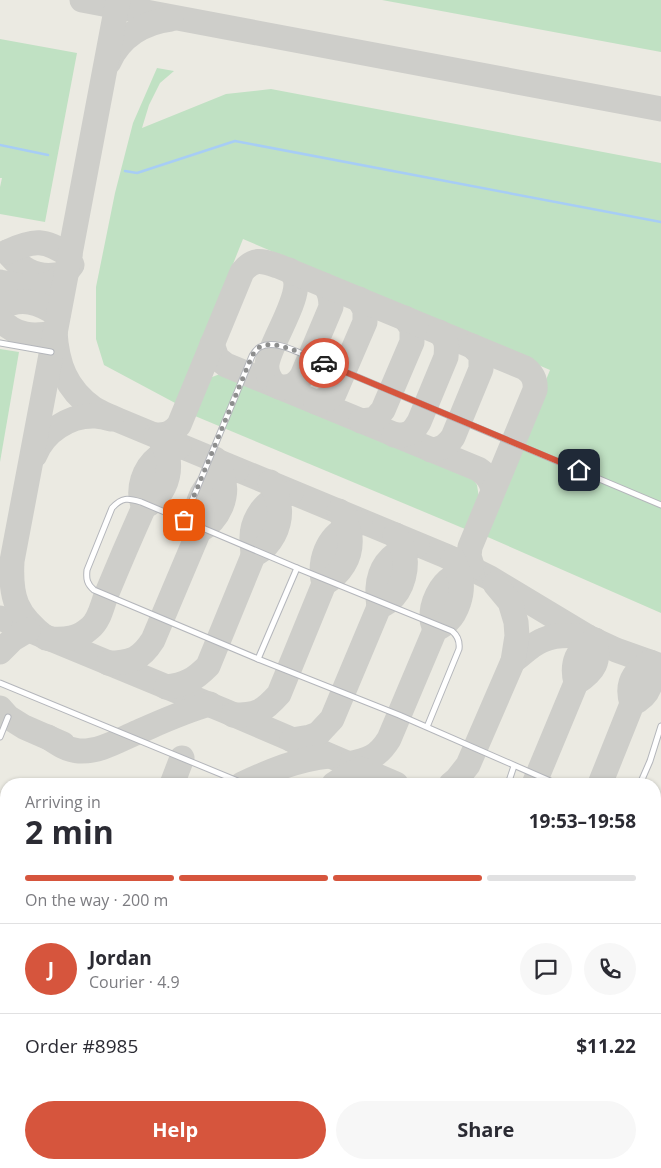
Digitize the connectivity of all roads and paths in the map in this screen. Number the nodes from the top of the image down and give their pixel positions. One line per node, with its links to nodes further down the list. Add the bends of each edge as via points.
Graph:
1 (0, 343): 2 (lane)
2 (51, 352)
3 (661, 505): 4 (lane, via 310,357 283,346 266,344 252,356)
4 (184, 520): 5 (lane); 6 (lane, via 131,499 118,502 112,508 87,570 88,584 94,590)
5 (297, 568): 6 (lane); 10 (lane, via 433,622 457,635 459,649)
6 (258, 659): 10 (lane)
7 (0, 683): 13 (lane)
8 (8, 717): 11 (lane)
9 (661, 726): 16 (lane)
10 (427, 727): 12 (lane)
11 (0, 737)
12 (514, 766): 14 (lane); 15 (lane)
13 (230, 778)
14 (510, 778)
15 (543, 778)
16 (643, 778)

